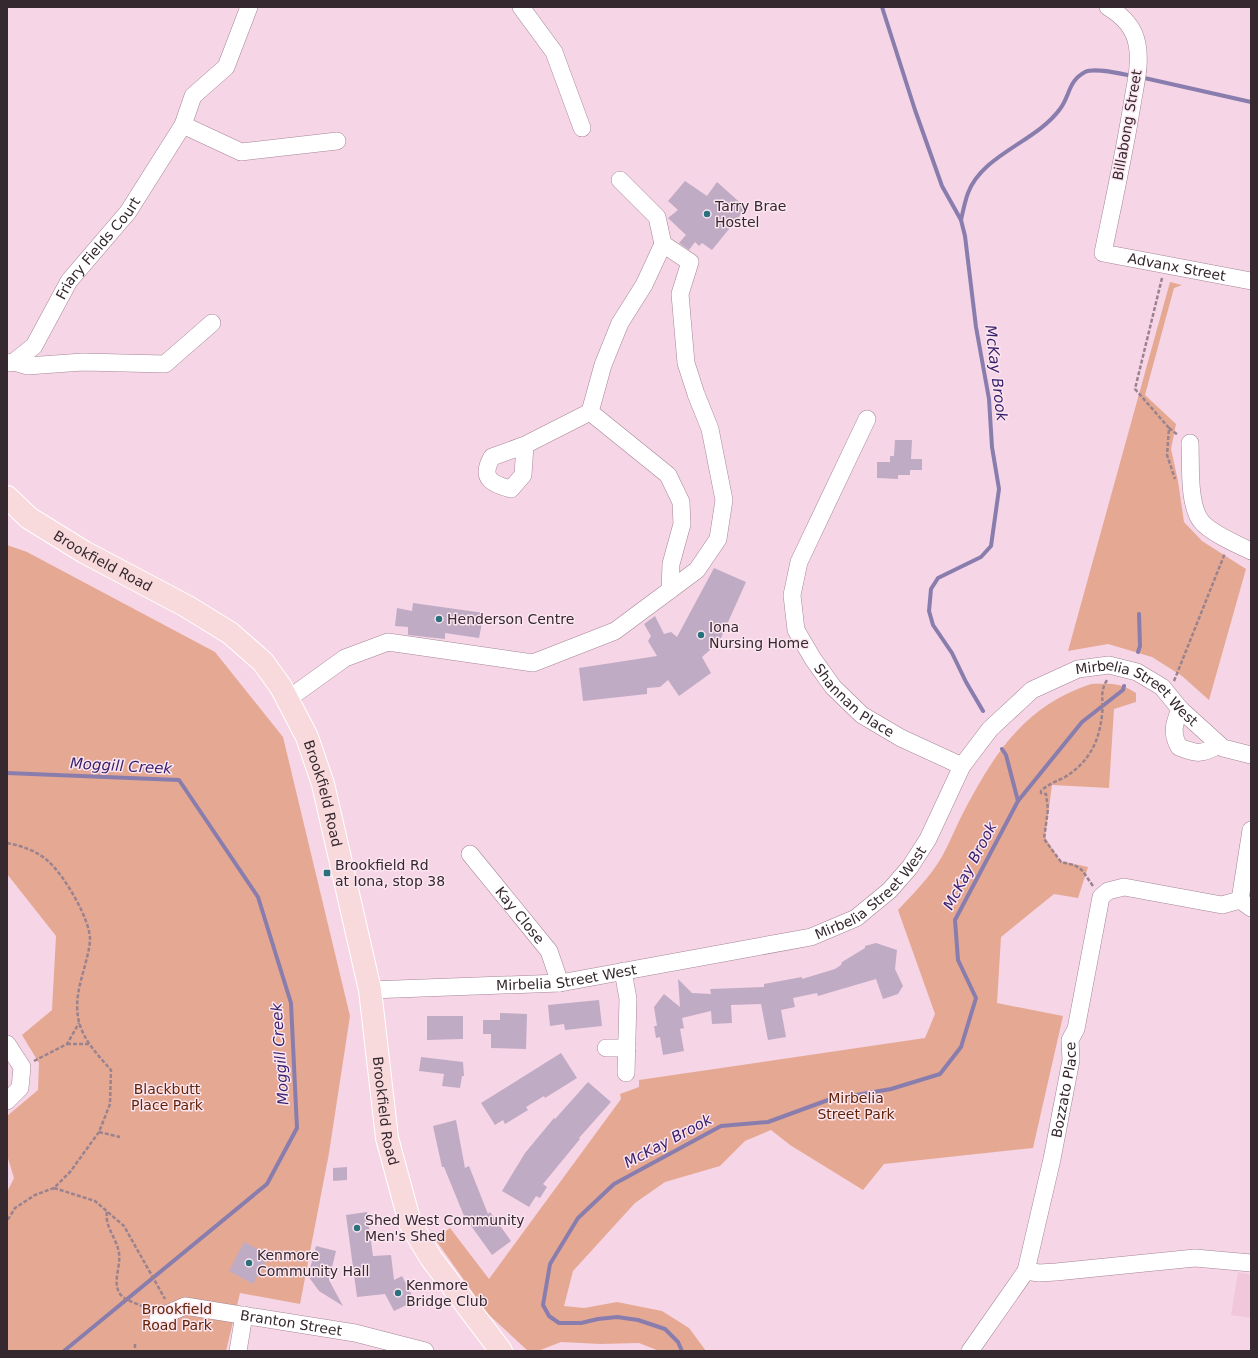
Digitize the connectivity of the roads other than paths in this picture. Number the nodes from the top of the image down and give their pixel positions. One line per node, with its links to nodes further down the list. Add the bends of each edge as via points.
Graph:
1 (249, 7): 4 (street, Friary Fields Court, via 226,67 194,96)
2 (521, 7): 5 (street, via 554,52)
3 (1108, 7): 9 (street, Billabong Street, via 1127,21 1134,34 1138,69)
4 (183, 124): 6 (street, via 241,152); 12 (street, Friary Fields Court, via 128,212 69,282 34,346)
5 (582, 128)
6 (337, 141)
7 (620, 180): 8 (street, via 657,217)
8 (664, 244): 13 (street, via 644,285 620,323 602,365); 19 (street, via 690,262 680,294 686,363 710,428 724,500 718,539 697,570)
9 (1103, 253): 10 (street, Advanx Street)
10 (1251, 281)
11 (212, 323): 12 (street, via 165,364 83,362 27,366)
12 (10, 363)
13 (590, 412): 16 (street); 19 (street, via 668,476 681,502 682,524 671,564)
14 (867, 419): 24 (street, Shannan Place, via 799,562 792,595 796,630 832,686 862,715 901,738)
15 (1190, 443): 18 (street, via 1196,511 1202,522)
16 (525, 445)
17 (7, 497): 20 (main road, Brookfield Road, via 29,518 84,552 186,606 230,633 263,662)
18 (1251, 551)
19 (670, 590): 20 (street, via 615,631 533,663 388,642 345,658)
20 (288, 699): 30 (main road, Brookfield Road, via 306,737 323,784)
21 (1180, 709): 22 (street, Mirbelia Street West); 22 (street, via 1174,724 1173,737 1179,747 1191,752 1205,753); 24 (street, Mirbelia Street West, via 1162,687 1137,672 1109,664 1078,669 1032,690 990,729)
22 (1219, 745): 23 (street, Mirbelia Street West)
23 (1251, 755)
24 (962, 766): 28 (street, Mirbelia Street West, via 928,839 910,867 890,890 856,918 811,937)
25 (1251, 830): 27 (street)
26 (470, 854): 29 (street, Kay Close, via 549,951)
27 (1245, 904): 37 (street, Bozzato Place, via 1222,905 1124,887 1108,891 1101,897 1076,1029 1070,1040 1071,1060 1052,1159)
28 (623, 971): 29 (street, Mirbelia Street West); 33 (street, via 628,999)
29 (560, 983): 30 (street, Mirbelia Street West)
30 (370, 990): 40 (main road, Brookfield Road, via 387,1138 410,1223 431,1258)
31 (7, 1044): 35 (street, via 22,1066 20,1088)
32 (606, 1048): 33 (street)
33 (627, 1048): 34 (street)
34 (626, 1073)
35 (7, 1101)
36 (1251, 1263): 37 (street, via 1195,1258 1056,1272)
37 (1026, 1271): 43 (street, Bozzato Place)
38 (244, 1315): 39 (street, Branton Street, via 185,1306); 41 (street); 42 (street, Branton Street, via 355,1333)
39 (158, 1318)
40 (499, 1350)
41 (238, 1351)
42 (425, 1351)
43 (970, 1351)

